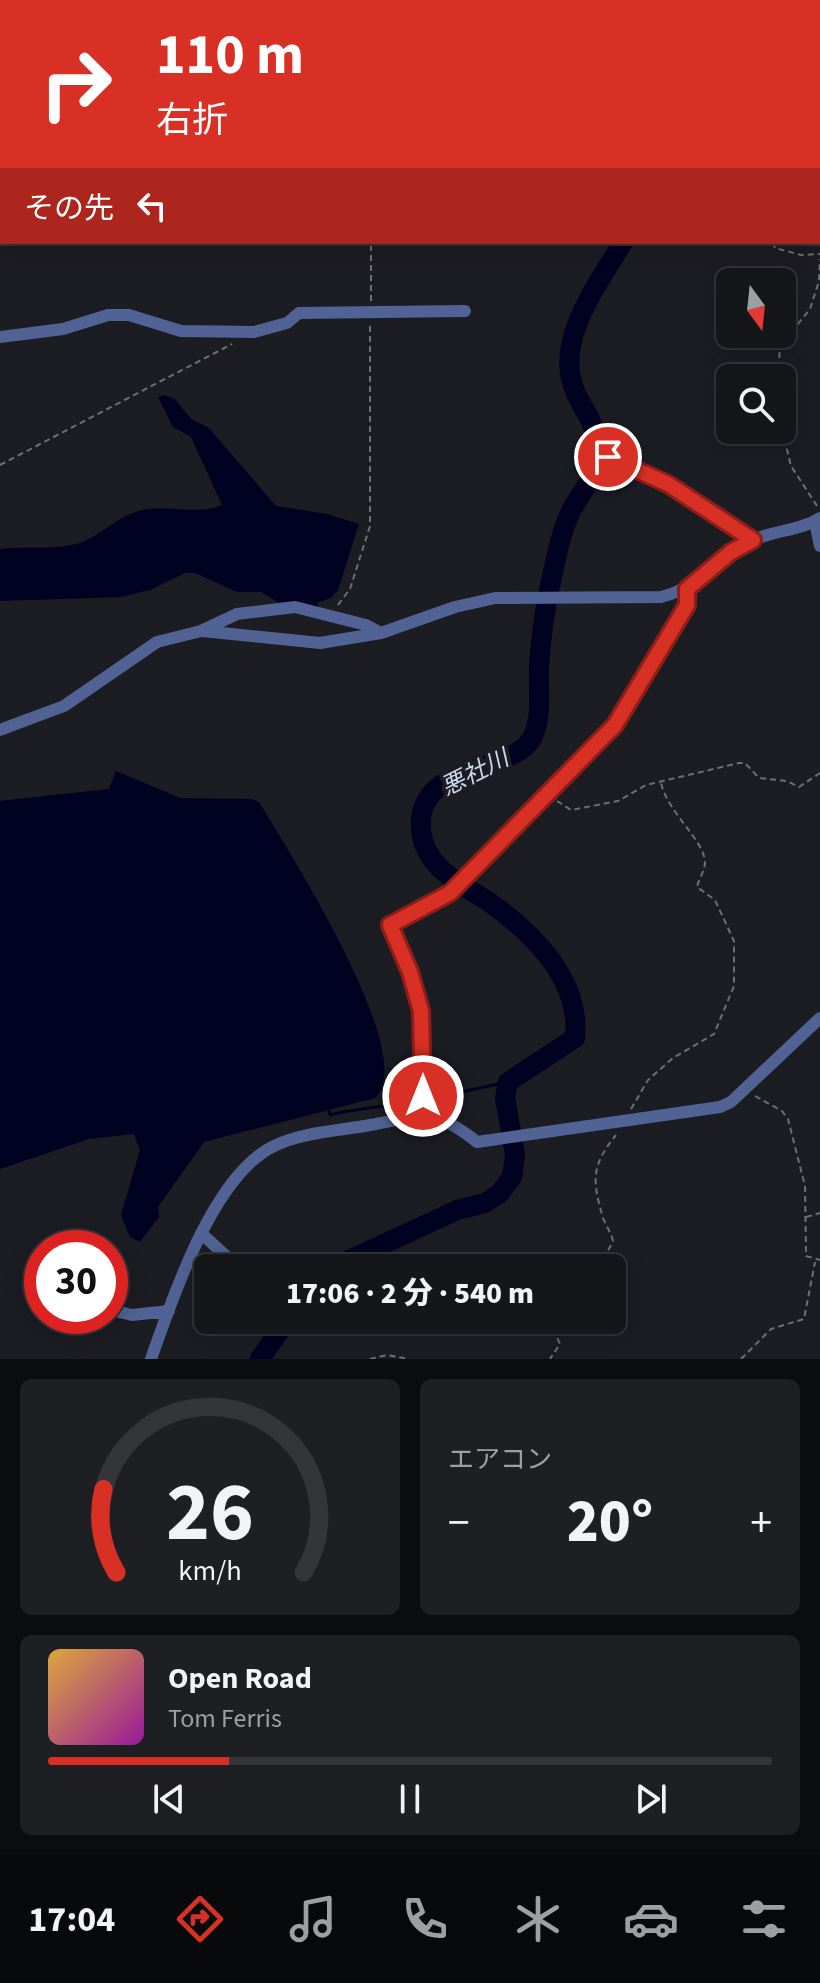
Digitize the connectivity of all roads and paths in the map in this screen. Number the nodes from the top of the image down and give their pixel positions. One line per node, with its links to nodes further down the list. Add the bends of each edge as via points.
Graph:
1 (371, 244): 5 (path)
2 (774, 244): 3 (path, via 784,251)
3 (820, 254)
4 (820, 259): 9 (path, via 810,309 780,346)
5 (371, 311): 6 (street); 7 (street, via 299,313 287,323); 17 (path, via 370,526 350,589)
6 (465, 311)
7 (254, 332): 8 (street, via 181,331 129,315 108,315 63,329); 12 (path)
8 (0, 337)
9 (779, 364)
10 (786, 444): 13 (path, via 791,466)
11 (608, 457): 14 (street, via 676,489)
12 (0, 465)
13 (818, 517): 14 (street); 15 (street)
14 (753, 540): 16 (street)
15 (820, 546)
16 (687, 589): 19 (street, via 645,599 549,596 475,602); 23 (street, via 687,605 615,725)
17 (326, 614): 18 (street, via 295,607 237,614); 19 (street)
18 (201, 631): 19 (street, via 305,643); 20 (street, via 157,642 64,706)
19 (381, 633)
20 (0, 730)
21 (820, 773): 22 (path, via 799,787 759,778 739,763)
22 (661, 783): 23 (path, via 618,801 571,810); 27 (path, via 669,807 702,851 705,865 697,887 715,900 731,932 736,977 714,1034 648,1080)
23 (546, 794): 26 (street, via 450,893 390,925 421,1011)
24 (820, 1018): 25 (street)
25 (744, 1090): 27 (street, via 720,1107); 29 (path, via 788,1119 805,1186)
26 (425, 1104): 27 (street, via 477,1142); 30 (street, via 273,1146 242,1167 224,1190)
27 (625, 1119): 32 (path, via 595,1169 613,1241)
28 (820, 1213): 29 (path)
29 (806, 1217): 33 (path, via 806,1256)
30 (203, 1235): 31 (street); 35 (street)
31 (224, 1254)
32 (606, 1254)
33 (815, 1260): 34 (path); 42 (path, via 804,1319 771,1329)
34 (820, 1260)
35 (169, 1311): 36 (street); 38 (street)
36 (128, 1314)
37 (555, 1334): 41 (path, via 560,1344)
38 (151, 1359)
39 (370, 1359): 40 (path)
40 (408, 1359)
41 (550, 1359)
42 (741, 1359)

